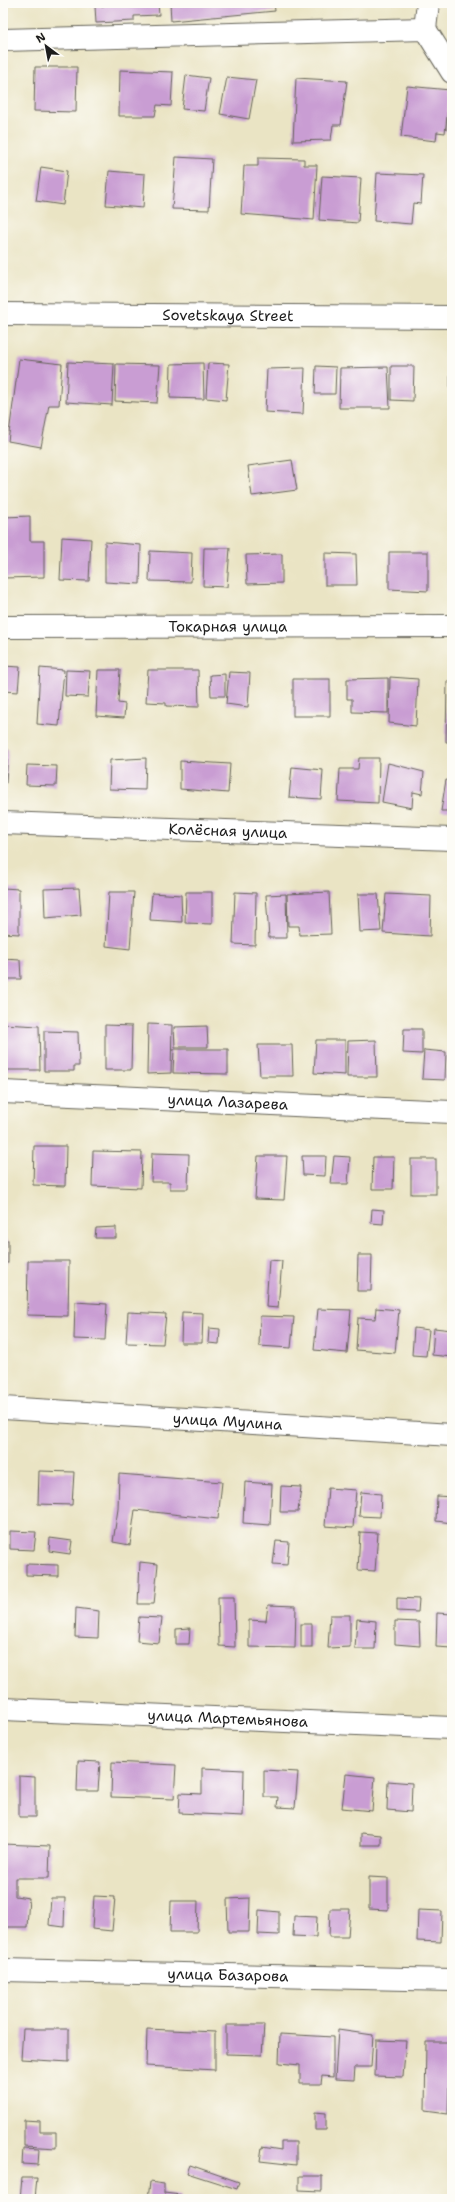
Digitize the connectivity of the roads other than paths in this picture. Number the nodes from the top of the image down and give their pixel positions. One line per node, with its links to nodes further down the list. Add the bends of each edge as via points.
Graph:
1 (428, 3): 2 (street)
2 (425, 29): 3 (street); 4 (street)
3 (3, 40)
4 (452, 72)
5 (3, 314): 6 (street, Sovetskaya Street)
6 (452, 317)
7 (452, 626): 8 (street, Токарная улица)
8 (3, 627)
9 (3, 822): 10 (street, Колёсная улица)
10 (452, 839)
11 (3, 1092): 12 (street, улица Лазарева)
12 (452, 1112)
13 (3, 1408): 14 (street, улица Мулина)
14 (452, 1435)
15 (3, 1709): 16 (street, улица Мартемьянова)
16 (452, 1728)
17 (3, 1970): 18 (street, улица Базарова)
18 (452, 1980)

